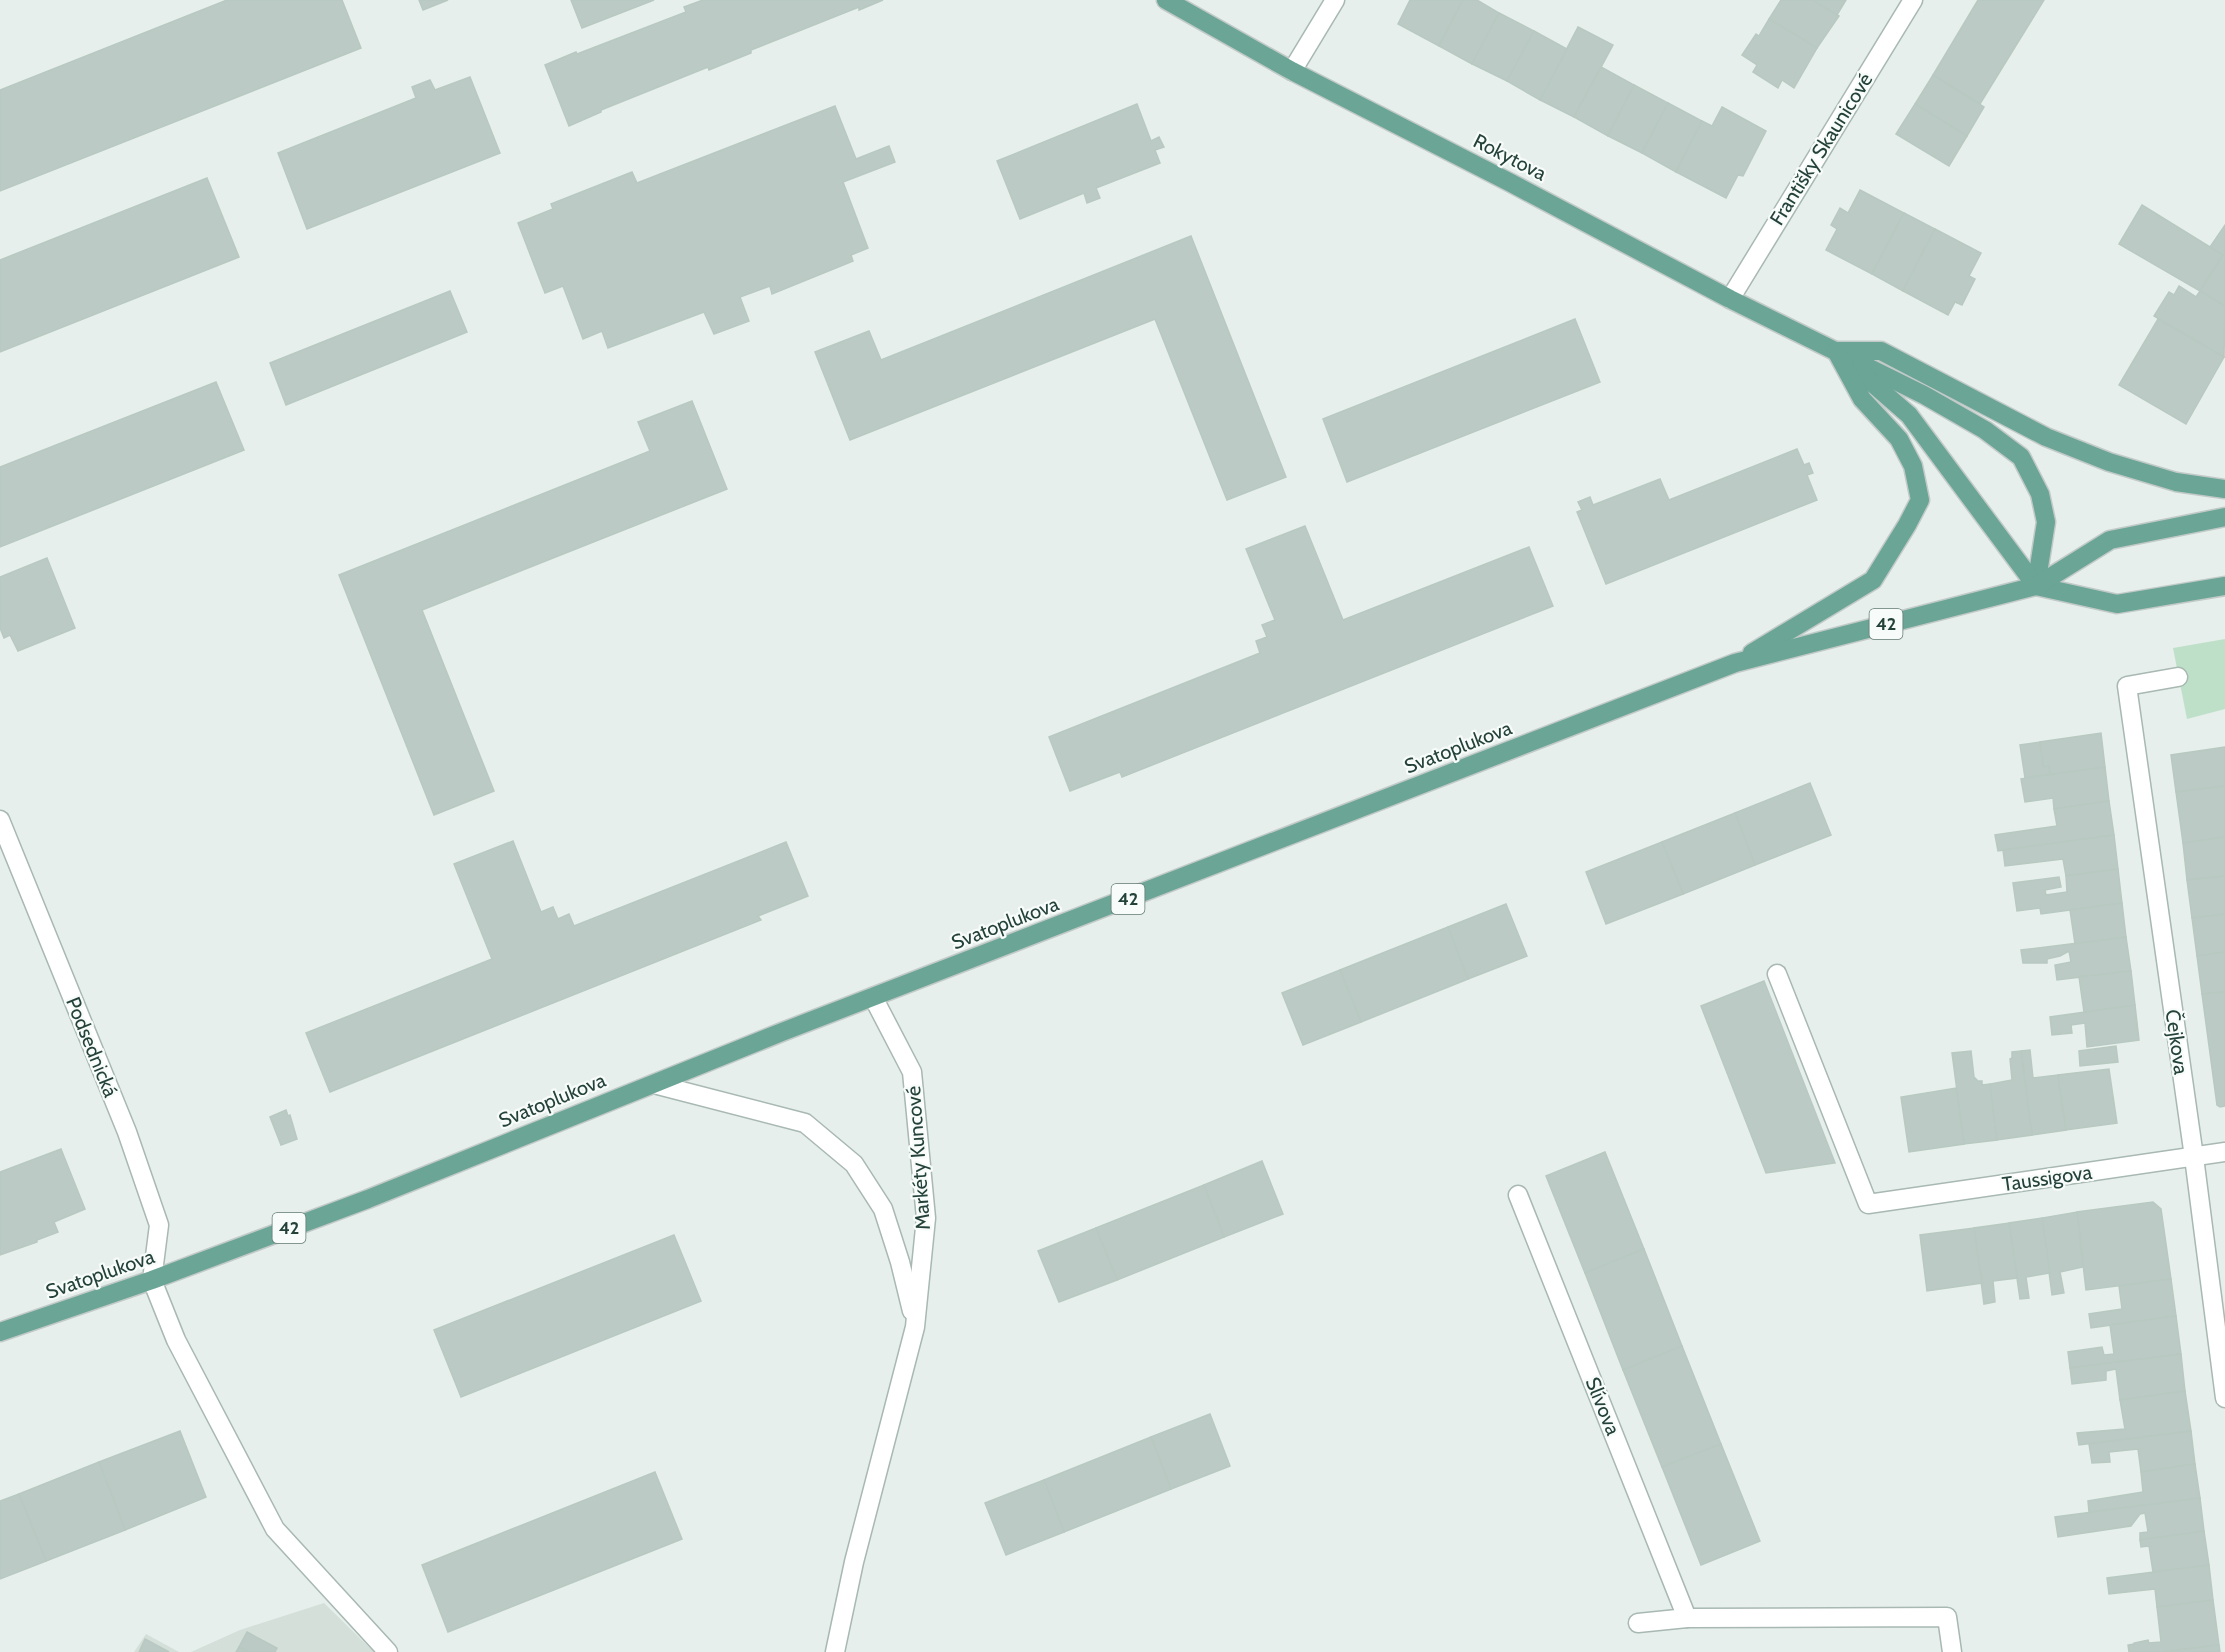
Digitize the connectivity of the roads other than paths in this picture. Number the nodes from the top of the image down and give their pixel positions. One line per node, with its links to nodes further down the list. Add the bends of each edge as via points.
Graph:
1 (1166, 0): 4 (main road, Rokytova)
2 (1335, 0): 4 (street)
3 (1913, 0): 5 (street, Františky Skaunicové)
4 (1292, 70): 5 (main road, Rokytova)
5 (1730, 299): 6 (main road, Rokytova)
6 (1836, 351): 7 (main road, via 1881,351 2046,436 2098,458 2176,482); 9 (main road, via 1909,415); 9 (main road, via 1924,395 1985,430 2021,457 2040,494 2046,522); 11 (main road, via 1862,399 1899,439 1913,466 1920,500 1873,580)
7 (2225, 489)
8 (2225, 518): 9 (main road, Svatoplukova / 42, via 2110,540)
9 (2036, 586): 10 (main road, Svatoplukova / 42, via 2117,604); 11 (main road, Svatoplukova / 42)
10 (2225, 586)
11 (1736, 663): 15 (main road, Svatoplukova / 42)
12 (2178, 678): 18 (street, Čejkova, via 2127,686)
13 (0, 820): 20 (street, Podsednická, via 127,1132 159,1225)
14 (1777, 974): 18 (street, Taussigova, via 1868,1204)
15 (873, 997): 16 (main road, Svatoplukova / 42); 21 (street, Markéty Kuncové, via 912,1072 926,1218)
16 (654, 1084): 20 (main road, Svatoplukova / 42, via 368,1199); 21 (street, Markéty Kuncové, via 804,1123 854,1164 883,1209)
17 (2225, 1152): 18 (street, Taussigova)
18 (2194, 1157): 23 (street, Čejkova)
19 (1518, 1195): 24 (street, Slívova)
20 (152, 1280): 22 (main road, Svatoplukova / 42); 26 (street, via 176,1340 275,1528)
21 (915, 1327): 27 (street, Markéty Kuncové, via 854,1562)
22 (0, 1332)
23 (2225, 1398)
24 (1687, 1618): 25 (street); 28 (street, via 1947,1617)
25 (1638, 1623)
26 (388, 1652)
27 (835, 1652)
28 (1952, 1652)

